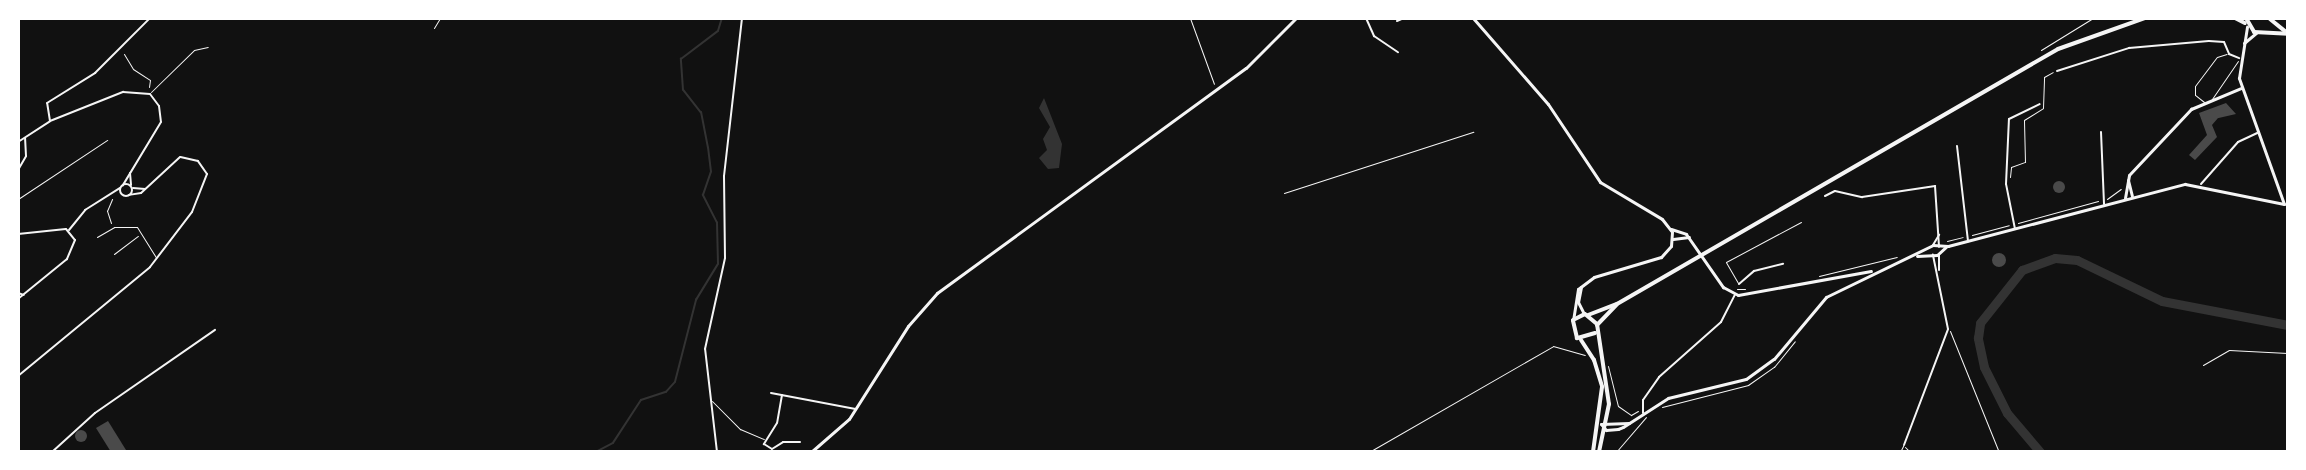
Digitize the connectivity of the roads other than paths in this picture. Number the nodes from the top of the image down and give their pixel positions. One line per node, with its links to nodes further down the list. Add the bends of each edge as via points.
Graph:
1 (150, 18): 26 (street, via 95,73 47,103)
2 (742, 18): 90 (street, via 724,169 726,249 705,349)
3 (1296, 18): 91 (street, via 1262,55 937,293 908,326)
4 (1366, 18): 17 (street, via 1374,36)
5 (1404, 18): 10 (street)
6 (1473, 18): 52 (street, via 1548,104 1600,182)
7 (2145, 18): 77 (main road, via 2058,49)
8 (2235, 18): 11 (main road)
9 (2270, 18): 12 (main road); 14 (main road)
10 (1397, 21)
11 (2246, 23): 13 (main road); 15 (street)
12 (2265, 30): 13 (main road); 14 (main road)
13 (2257, 32): 15 (street)
14 (2288, 34)
15 (2243, 45): 19 (street)
16 (208, 47): 22 (lane, via 194,51)
17 (1398, 52)
18 (2229, 54): 19 (street); 20 (street, via 2220,41 2150,45); 24 (lane, via 2217,57 2195,86)
19 (2239, 59): 21 (street); 23 (lane)
20 (2057, 71)
21 (2242, 88): 23 (street); 29 (street)
22 (150, 93): 26 (street, via 123,92); 35 (street, via 159,106 161,122)
23 (2212, 99): 24 (street)
24 (2204, 102): 36 (street, via 2186,114)
25 (2040, 104): 53 (street, via 2009,120 2006,184)
26 (50, 121): 30 (street)
27 (1473, 132): 41 (lane)
28 (2101, 132): 49 (street)
29 (2259, 132): 37 (street, via 2238,142); 50 (street)
30 (25, 138): 32 (street); 34 (street, via 26,156)
31 (107, 140): 48 (lane)
32 (18, 142)
33 (1957, 146): 61 (street)
34 (18, 170)
35 (131, 170): 38 (street); 39 (street)
36 (2128, 180): 46 (street); 47 (street)
37 (2201, 184): 46 (street); 50 (street)
38 (122, 186): 39 (street); 42 (street); 43 (street)
39 (132, 186): 40 (street); 44 (street)
40 (145, 189): 44 (street); 67 (street, via 180,158 198,161 207,174 198,202)
41 (1284, 193)
42 (114, 194): 43 (street); 54 (street, via 87,208)
43 (123, 195): 44 (street)
44 (129, 195)
45 (1826, 196): 57 (street, via 1835,191 1862,196 1935,186)
46 (2132, 196): 47 (street)
47 (2125, 198): 49 (street)
48 (18, 199)
49 (2104, 204): 53 (street)
50 (2286, 204)
51 (1801, 222): 71 (lane, via 1726,262)
52 (1671, 229): 59 (street); 60 (street)
53 (2015, 229): 61 (street)
54 (69, 230): 55 (street); 75 (street, via 75,240 71,254)
55 (18, 234)
56 (140, 235): 58 (lane, via 138,227 113,228); 64 (lane); 67 (lane)
57 (1939, 235): 62 (street); 63 (street)
58 (97, 237)
59 (1689, 237): 60 (street); 74 (street)
60 (1673, 239): 72 (street, via 1661,257 1594,277)
61 (1968, 241): 63 (street)
62 (1931, 247): 63 (street); 65 (street); 66 (street)
63 (1939, 251): 65 (street); 69 (street)
64 (114, 254)
65 (1932, 255): 66 (street); 69 (street)
66 (1916, 256): 70 (street)
67 (157, 258): 87 (street, via 111,304)
68 (1783, 264): 71 (street, via 1754,272)
69 (1939, 270): 81 (street)
70 (1873, 271): 74 (street, via 1758,295); 92 (street, via 1818,303 1774,359 1752,376 1668,398)
71 (1739, 284): 74 (lane)
72 (1581, 287): 78 (street, via 1578,303); 79 (street, via 1573,299)
73 (18, 293): 75 (street)
74 (1735, 294): 92 (street, via 1721,322 1659,377)
75 (24, 295): 76 (street)
76 (18, 299)
77 (1617, 304): 78 (main road); 80 (main road)
78 (1586, 314): 79 (main road); 80 (main road)
79 (1572, 320): 84 (main road, via 1572,333)
80 (1597, 325): 83 (main road)
81 (1948, 329): 99 (street); 109 (lane)
82 (215, 330): 100 (street, via 95,413)
83 (1595, 333): 84 (main road); 93 (main road, via 1604,367)
84 (1581, 340): 95 (main road, via 1600,378)
85 (2288, 353): 86 (lane, via 2229,350)
86 (2203, 365)
87 (18, 376)
88 (771, 393): 89 (street)
89 (782, 394): 91 (street); 97 (street, via 777,423)
90 (711, 400): 97 (lane, via 741,429); 103 (street)
91 (856, 409): 104 (street, via 835,435)
92 (1642, 411): 94 (street)
93 (1607, 420): 94 (street); 95 (street); 96 (main road)
94 (1629, 423): 96 (street)
95 (1601, 424): 96 (street); 105 (main road)
96 (1606, 430): 106 (main road)
97 (764, 439): 98 (street, via 769,449 783,442)
98 (800, 442)
99 (1904, 445): 107 (lane); 108 (lane)
100 (52, 452)
101 (634, 452): 102 (street)
102 (698, 452)
103 (717, 452)
104 (811, 452)
105 (1593, 452)
106 (1599, 452)
107 (1900, 452)
108 (1910, 452)
109 (1999, 452)

